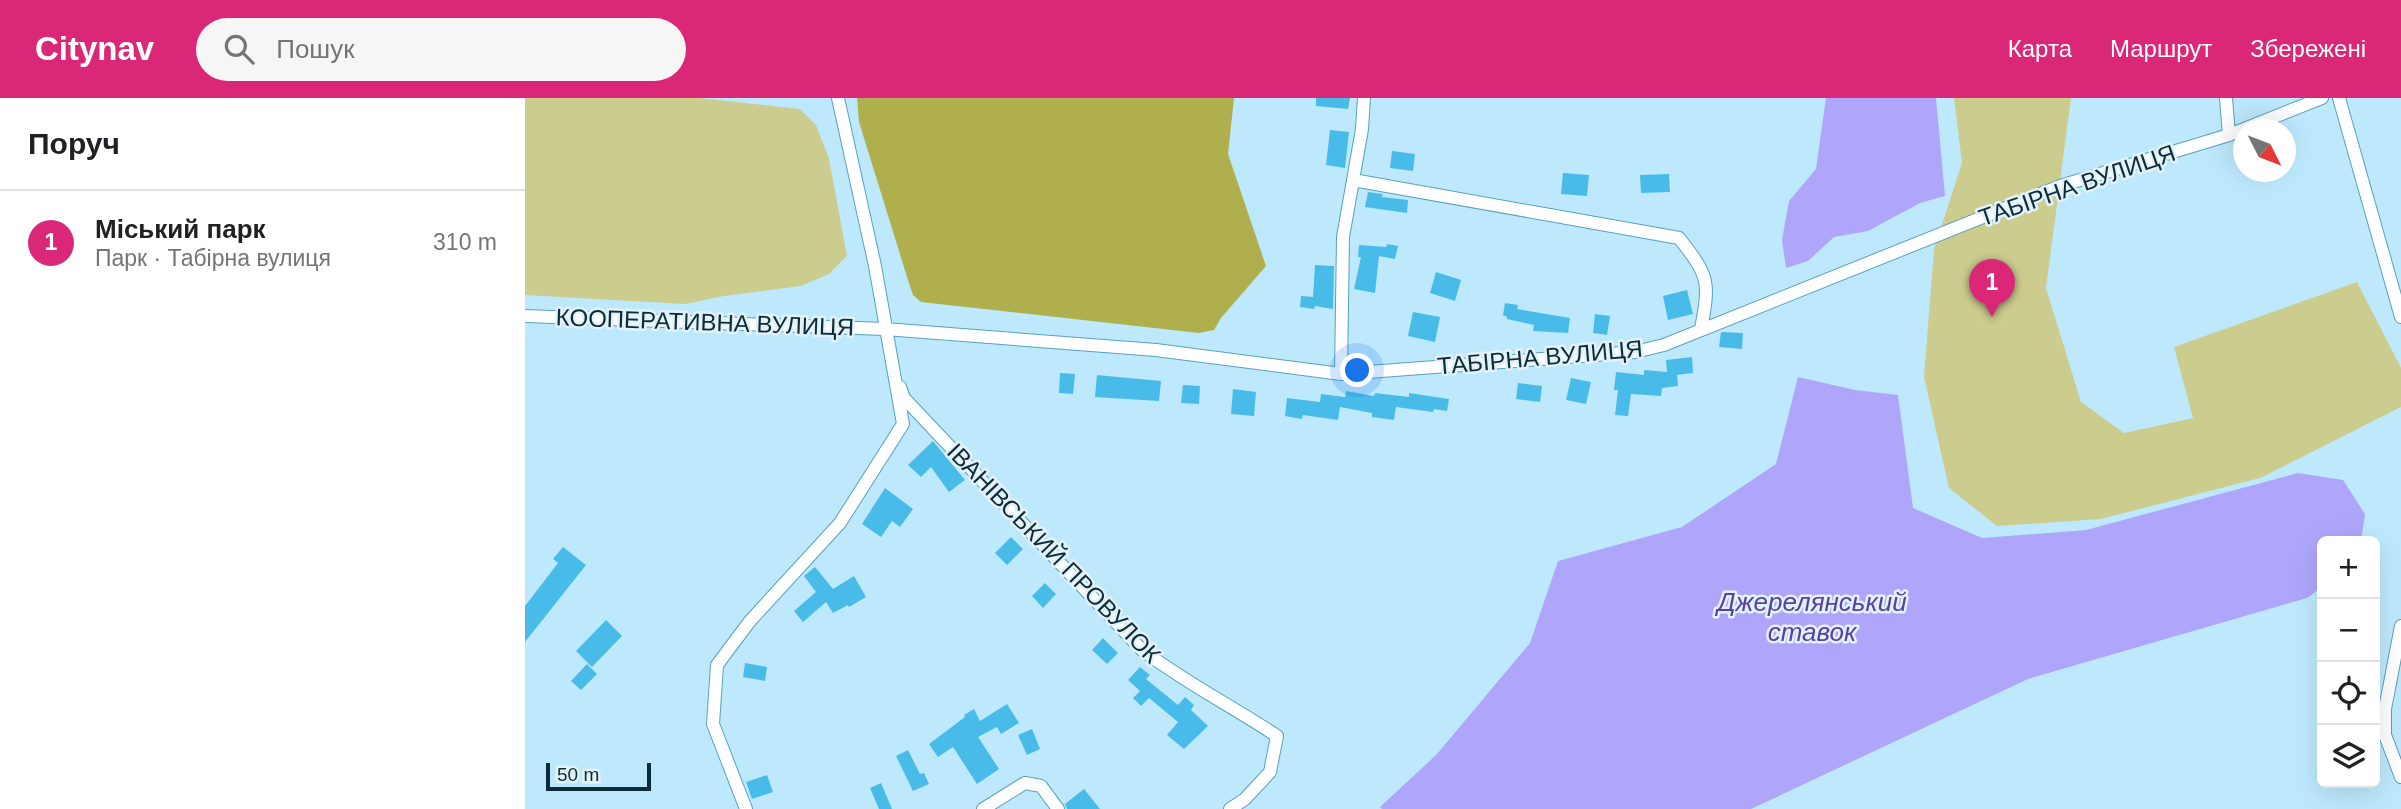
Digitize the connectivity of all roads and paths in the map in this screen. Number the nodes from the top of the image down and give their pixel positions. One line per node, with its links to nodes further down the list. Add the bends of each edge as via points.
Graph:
1 (838, 98): 10 (street)
2 (1364, 98): 7 (street)
3 (2226, 98): 6 (street)
4 (2322, 98): 6 (street, ТАБІРНА ВУЛИЦЯ)
5 (2339, 98): 9 (street)
6 (2229, 135): 11 (street, ТАБІРНА ВУЛИЦЯ, via 2060,186)
7 (1353, 180): 11 (street, via 1679,238 1701,266 1708,293); 13 (street, via 1343,237)
8 (525, 316): 10 (street, КООПЕРАТИВНА ВУЛИЦЯ)
9 (2401, 317)
10 (885, 329): 12 (street); 13 (street, ТАБІРНА ВУЛИЦЯ, via 1156,350)
11 (1701, 330): 13 (street, ТАБІРНА ВУЛИЦЯ, via 1635,352)
12 (891, 368): 16 (street, via 903,424 839,523 750,621 717,665 713,724); 19 (street, ІВАНІВСЬКИЙ ПРОВУЛОК, via 904,398 1141,649 1277,736 1270,772)
13 (1341, 374)
14 (2401, 626): 15 (street, via 2385,709 2385,735)
15 (2401, 777)
16 (746, 809)
17 (983, 809): 18 (street, via 1025,783 1041,786)
18 (1058, 809)
19 (1230, 809)

